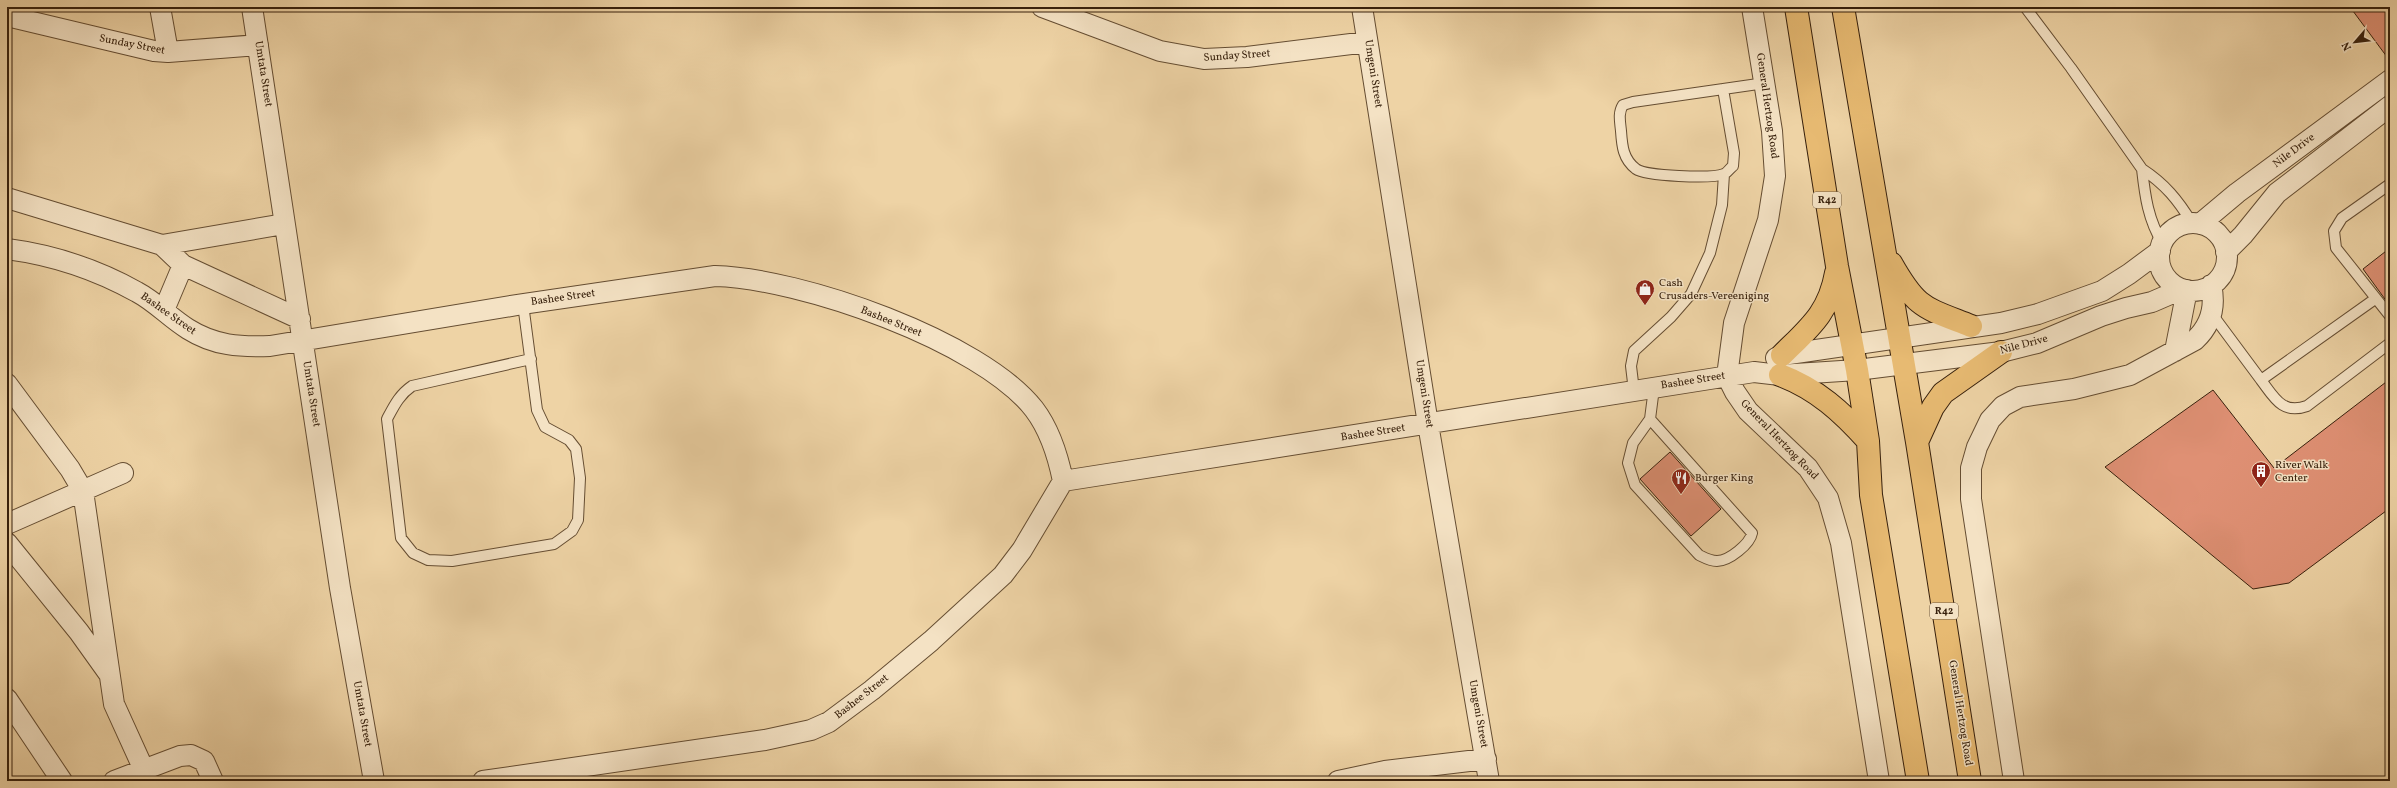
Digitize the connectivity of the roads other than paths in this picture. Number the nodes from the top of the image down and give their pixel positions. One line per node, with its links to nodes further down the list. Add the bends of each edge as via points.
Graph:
1 (160, 7): 12 (street)
2 (252, 7): 11 (street, Umtata Street)
3 (1042, 7): 10 (street, Sunday Street, via 1160,50 1204,59 1247,57)
4 (1362, 7): 10 (street, Umgeni Street)
5 (1752, 7): 14 (street, General Hertzog Road)
6 (1796, 7): 29 (main road, R42)
7 (1843, 7): 25 (main road, General Hertzog Road / R42)
8 (2025, 7): 17 (lane)
9 (7, 16): 12 (street, Sunday Street, via 126,46)
10 (1368, 42): 55 (street, Umgeni Street)
11 (258, 44): 12 (street, Sunday Street); 21 (street, Umtata Street)
12 (168, 52)
13 (2390, 80): 22 (street, Nile Drive)
14 (1765, 83): 15 (lane); 49 (street, General Hertzog Road, via 1775,157 1774,186 1766,226 1734,324)
15 (1723, 89): 18 (lane, via 1734,153 1733,166); 18 (lane, via 1633,102 1623,105 1619,112 1622,149 1628,161 1637,170 1658,174)
16 (2390, 106): 27 (street, Nile Drive, via 2287,184)
17 (2142, 169): 22 (lane, via 2174,195); 24 (lane, via 2147,210)
18 (1724, 174): 53 (lane, via 1722,205 1710,252 1691,294 1671,317 1634,351 1631,366)
19 (2390, 184): 32 (lane, via 2342,218 2334,231 2336,248)
20 (7, 198): 23 (street)
21 (284, 224): 23 (street); 37 (street, Umtata Street)
22 (2196, 224): 24 (street, Nile Drive, via 2174,229); 27 (street, via 2217,233)
23 (162, 245): 28 (street)
24 (2161, 247): 31 (street, via 2161,265 2165,275 2172,284); 38 (street, Nile Drive, via 2114,285 2086,298 2033,316)
25 (1883, 248): 38 (main road, via 1902,284 1914,299 1939,314); 39 (main road, General Hertzog Road / R42)
26 (7, 249): 34 (street, Bashee Street, via 40,253 94,271 138,292)
27 (2226, 252): 30 (street, via 2224,271)
28 (183, 265): 34 (street); 37 (street)
29 (1837, 266): 41 (main road, R42); 47 (main road, via 1831,295 1823,311)
30 (2211, 286): 31 (street, Nile Drive); 35 (street, via 2214,297)
31 (2185, 290): 43 (street); 44 (street, Nile Drive, via 2152,302 2108,313 2037,343)
32 (2375, 298): 36 (lane); 50 (lane)
33 (523, 304): 40 (street, Bashee Street); 45 (lane); 59 (street, Bashee Street, via 715,276 737,277 802,289 910,328 962,354 1003,380 1034,409 1042,422 1058,456)
34 (164, 310): 40 (street, Bashee Street, via 188,329 220,344 238,347 270,346)
35 (2212, 314): 43 (street, via 2202,334); 50 (lane)
36 (2390, 316)
37 (300, 319): 40 (street, Umtata Street)
38 (1971, 326): 39 (street, Nile Drive)
39 (1898, 336): 41 (street, Nile Drive); 46 (main road, General Hertzog Road / R42)
40 (303, 340): 70 (street, Umtata Street, via 340,588)
41 (1852, 343): 47 (street, Bashee Street); 48 (main road, R42)
42 (2390, 343): 50 (lane, via 2307,406 2299,409 2290,410 2281,404)
43 (2175, 351): 77 (street, via 2130,375 2011,401 1990,420 1977,447 1971,468 1971,499)
44 (2001, 352): 46 (street, Nile Drive); 57 (main road, via 1943,393 1933,407)
45 (531, 358): 45 (lane, via 412,386 402,393 395,404 387,419 401,538 413,553 428,560 452,560 554,544 572,531 578,520 580,508 576,448 569,440 545,427 537,410)
46 (1902, 363): 48 (street, Nile Drive); 57 (main road, General Hertzog Road / R42)
47 (1781, 365): 48 (street, Bashee Street); 49 (street, Bashee Street); 56 (main road, via 1848,419)
48 (1857, 370): 56 (main road, R42)
49 (1727, 376): 52 (street, Bashee Street); 74 (street, General Hertzog Road, via 1748,411 1808,468 1828,498 1841,543)
50 (2261, 380)
51 (7, 384): 60 (street, via 70,470)
52 (1654, 388): 53 (street, Bashee Street); 54 (lane)
53 (1634, 391): 55 (street, Bashee Street)
54 (1650, 418): 54 (lane, via 1633,443 1628,463 1635,485 1699,555 1718,562 1727,559 1747,544 1752,533)
55 (1428, 424): 59 (street, Bashee Street); 65 (street, Umgeni Street)
56 (1868, 441): 75 (main road, R42, via 1871,495)
57 (1917, 442): 76 (main road, General Hertzog Road / R42)
58 (123, 473): 60 (street)
59 (1063, 481): 71 (street, Bashee Street, via 1026,544 1003,574 931,641 829,722 811,730 765,740)
60 (82, 491): 61 (street); 63 (street)
61 (7, 524)
62 (7, 543): 63 (street, via 79,632)
63 (110, 675): 66 (street, via 114,704)
64 (7, 699): 67 (street)
65 (1486, 759): 72 (street, via 1385,771); 73 (street, Umgeni Street)
66 (144, 770): 68 (street); 69 (street, via 180,756 191,755 204,761)
67 (62, 781)
68 (114, 781)
69 (213, 781)
70 (374, 781)
71 (483, 781)
72 (1338, 781)
73 (1489, 781)
74 (1879, 781)
75 (1918, 781)
76 (1970, 781)
77 (2014, 781)

